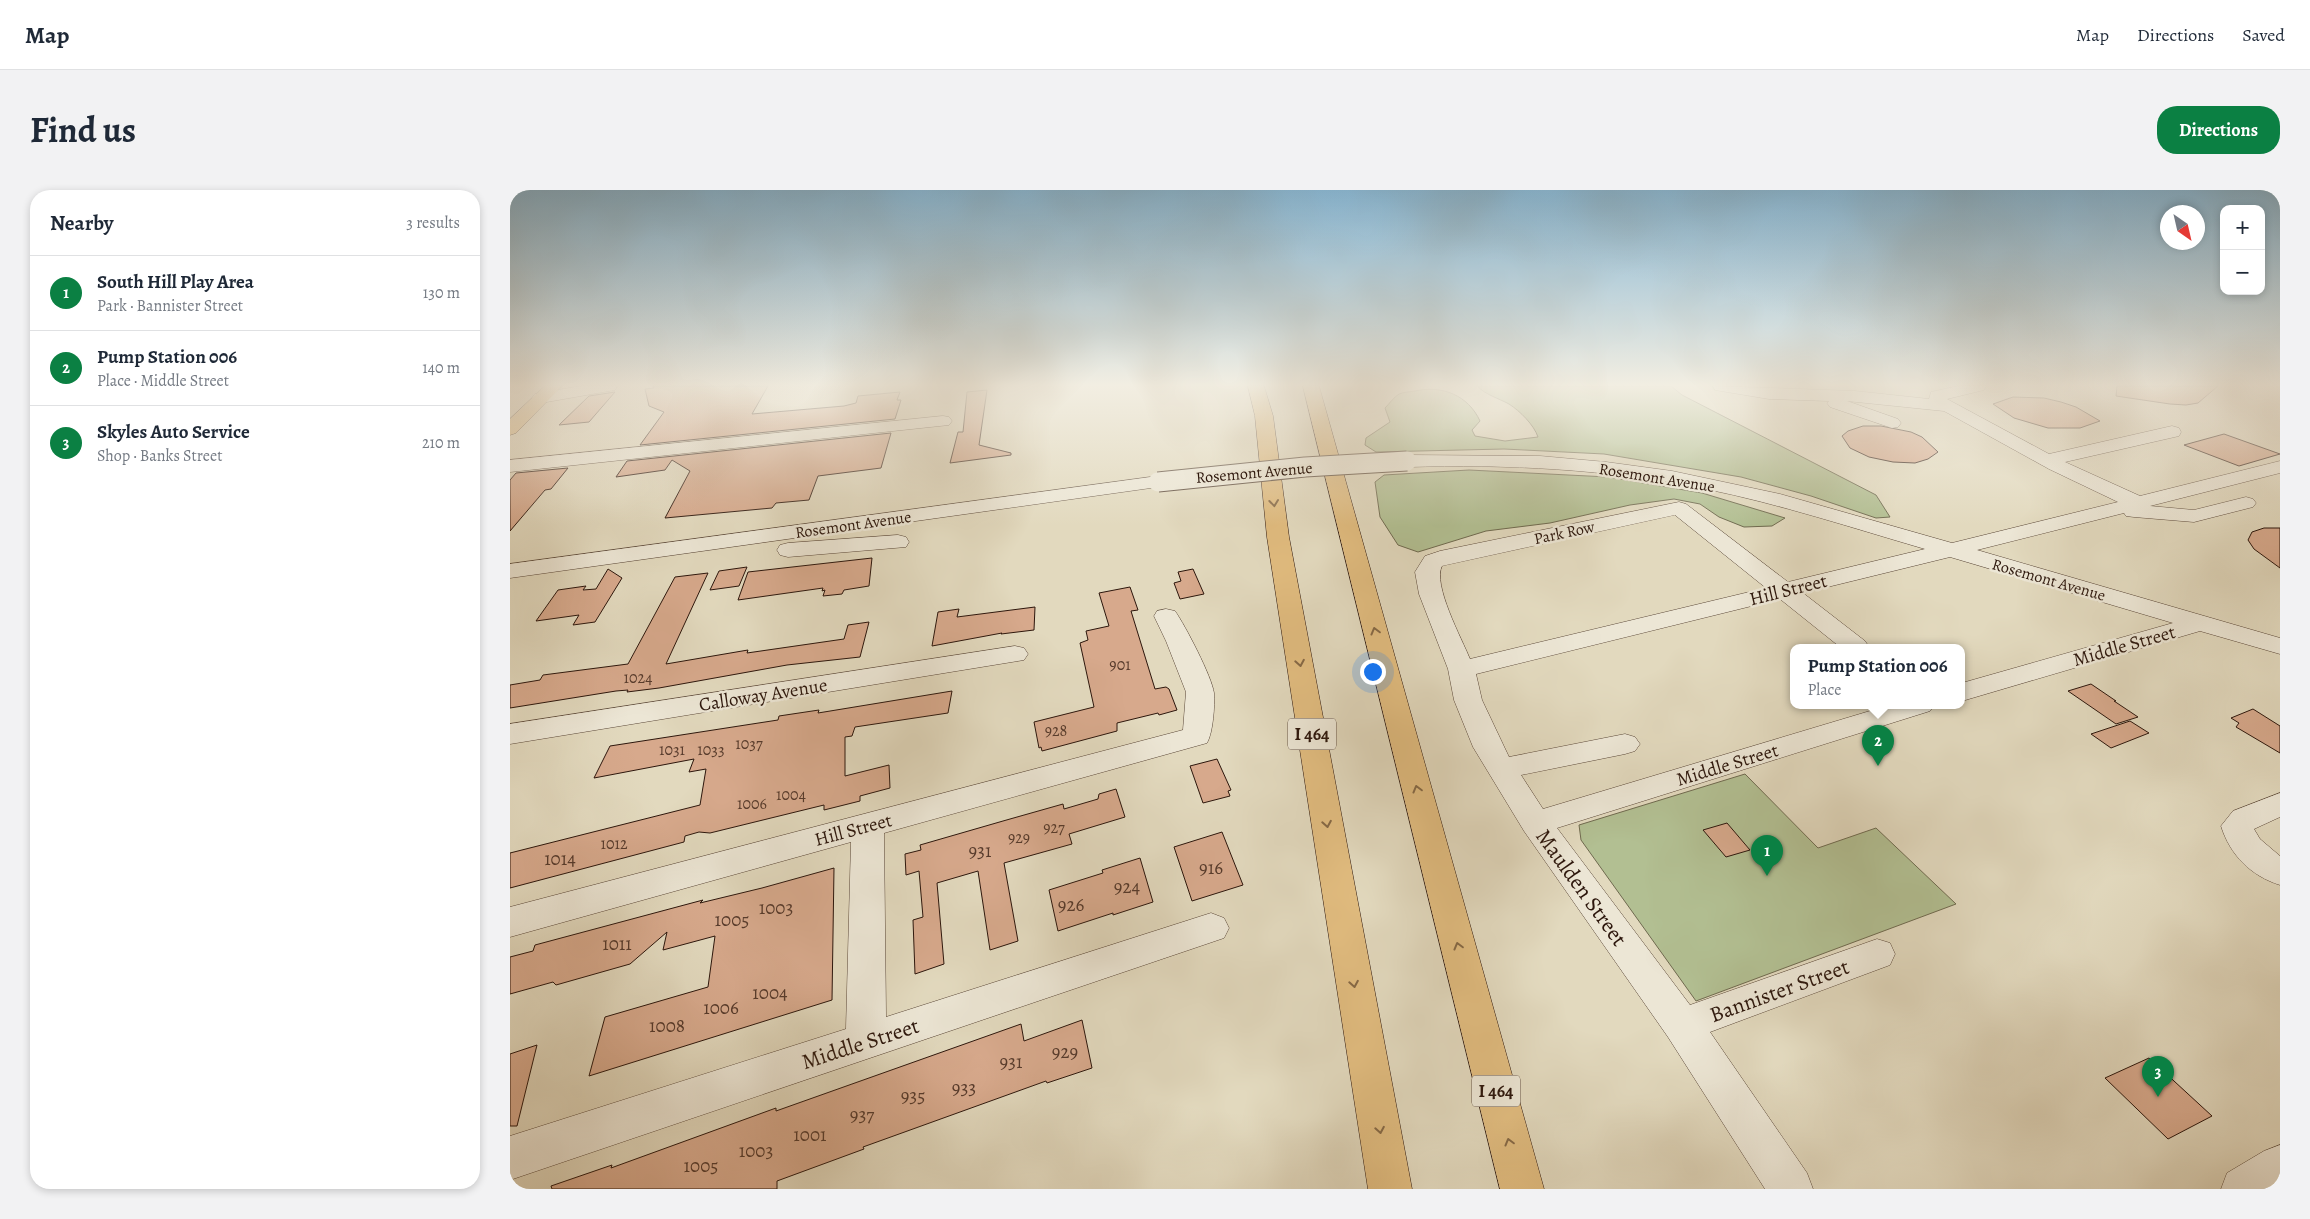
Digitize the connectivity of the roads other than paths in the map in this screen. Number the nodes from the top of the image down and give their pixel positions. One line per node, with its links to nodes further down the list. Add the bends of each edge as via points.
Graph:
1 (831, 433): 7 (street)
2 (1266, 433): 39 (main road, I 464, one-way to 39, via 1278,537)
3 (1323, 433): 40 (main road, I 464, one-way to 3)
4 (1998, 433): 6 (street)
5 (2169, 433): 6 (street)
6 (2047, 460): 10 (street)
7 (510, 466)
8 (2280, 467): 10 (street, Hill Street)
9 (2246, 503): 10 (street, via 2194,516)
10 (2127, 506): 13 (street, Hill Street)
11 (898, 542): 12 (street, via 732,554 712,553)
12 (692, 546): 13 (street, Rosemont Avenue, bridge, via 1158,482 1305,467 1407,461 1526,461 1672,477 1793,505); 15 (street, Rosemont Avenue)
13 (1951, 550): 16 (street, Hill Street); 18 (street, Rosemont Avenue)
14 (1433, 561): 16 (street, Park Row, via 1679,508); 22 (street, Maulden Street, via 1427,572 1431,594)
15 (510, 571)
16 (1784, 590): 19 (street, Park Row); 22 (street, Hill Street)
17 (1166, 616): 30 (street, Hill Street, via 1200,692 1197,736)
18 (2200, 623): 20 (street, Rosemont Avenue); 23 (street, Middle Street)
19 (1852, 644)
20 (2280, 646)
21 (1015, 654): 25 (street, Calloway Avenue)
22 (1461, 669): 27 (street, Maulden Street, via 1468,700)
23 (1965, 691)
24 (1907, 709): 29 (street, Middle Street)
25 (510, 734)
26 (1625, 744): 27 (street)
27 (1501, 769): 29 (street, Maulden Street)
28 (2280, 804): 31 (street, via 2237,826 2240,840 2254,856)
29 (1535, 823): 35 (street, Maulden Street)
30 (868, 825): 32 (street, Hill Street); 36 (street)
31 (2280, 872)
32 (510, 922)
33 (1211, 928): 36 (street, Middle Street)
34 (1877, 954): 35 (street, Bannister Street)
35 (1682, 1026): 41 (street, Maulden Street)
36 (866, 1041): 37 (street, Middle Street)
37 (510, 1158)
38 (2280, 1167): 42 (street)
39 (1390, 1189)
40 (1522, 1189)
41 (1791, 1189)
42 (2243, 1189)

